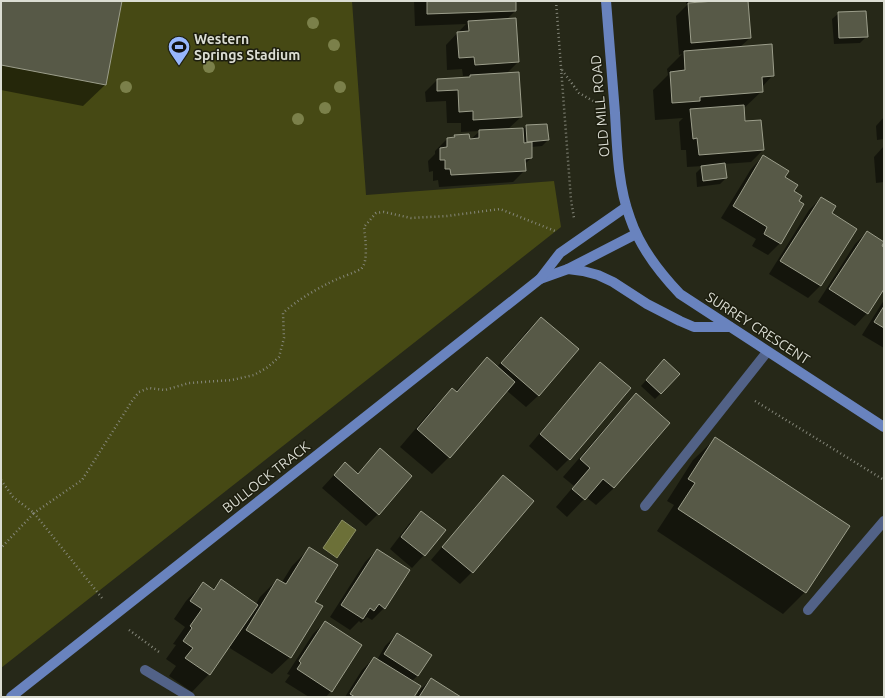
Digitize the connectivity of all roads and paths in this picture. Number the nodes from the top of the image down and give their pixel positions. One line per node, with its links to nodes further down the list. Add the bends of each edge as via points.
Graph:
1 (556, 1): 3 (path)
2 (606, 1): 4 (main road, OLD MILL ROAD)
3 (562, 69): 4 (path, via 579,93); 8 (path, via 571,200)
4 (614, 113): 5 (main road, OLD MILL ROAD)
5 (626, 207): 7 (main road, OLD MILL ROAD); 8 (main road, BULLOCK TRACK)
6 (557, 232): 18 (path, via 500,209 411,218 384,212 376,213 364,227 365,261 361,269 328,283 283,313 284,338 279,357 268,367 254,375 232,380 189,383 165,390 149,388 139,392 82,480)
7 (636, 234): 9 (main road, BULLOCK TRACK); 11 (main road, SURREY CRESCENT, via 663,276 680,294)
8 (578, 240): 10 (main road, BULLOCK TRACK, via 560,254)
9 (568, 269): 10 (main road, BULLOCK TRACK); 11 (main road, via 598,275 694,327)
10 (540, 279): 26 (main road, BULLOCK TRACK)
11 (730, 327): 12 (main road, SURREY CRESCENT)
12 (768, 352): 13 (street); 14 (main road, SURREY CRESCENT)
13 (737, 390): 16 (path); 17 (street)
14 (884, 426)
15 (1, 480): 18 (path, via 12,497)
16 (884, 480)
17 (645, 506)
18 (34, 513): 20 (path); 21 (path)
19 (884, 520): 22 (street)
20 (1, 548)
21 (102, 598)
22 (808, 610)
23 (125, 627): 24 (path)
24 (161, 654)
25 (145, 670): 27 (street)
26 (11, 697)
27 (190, 697)

